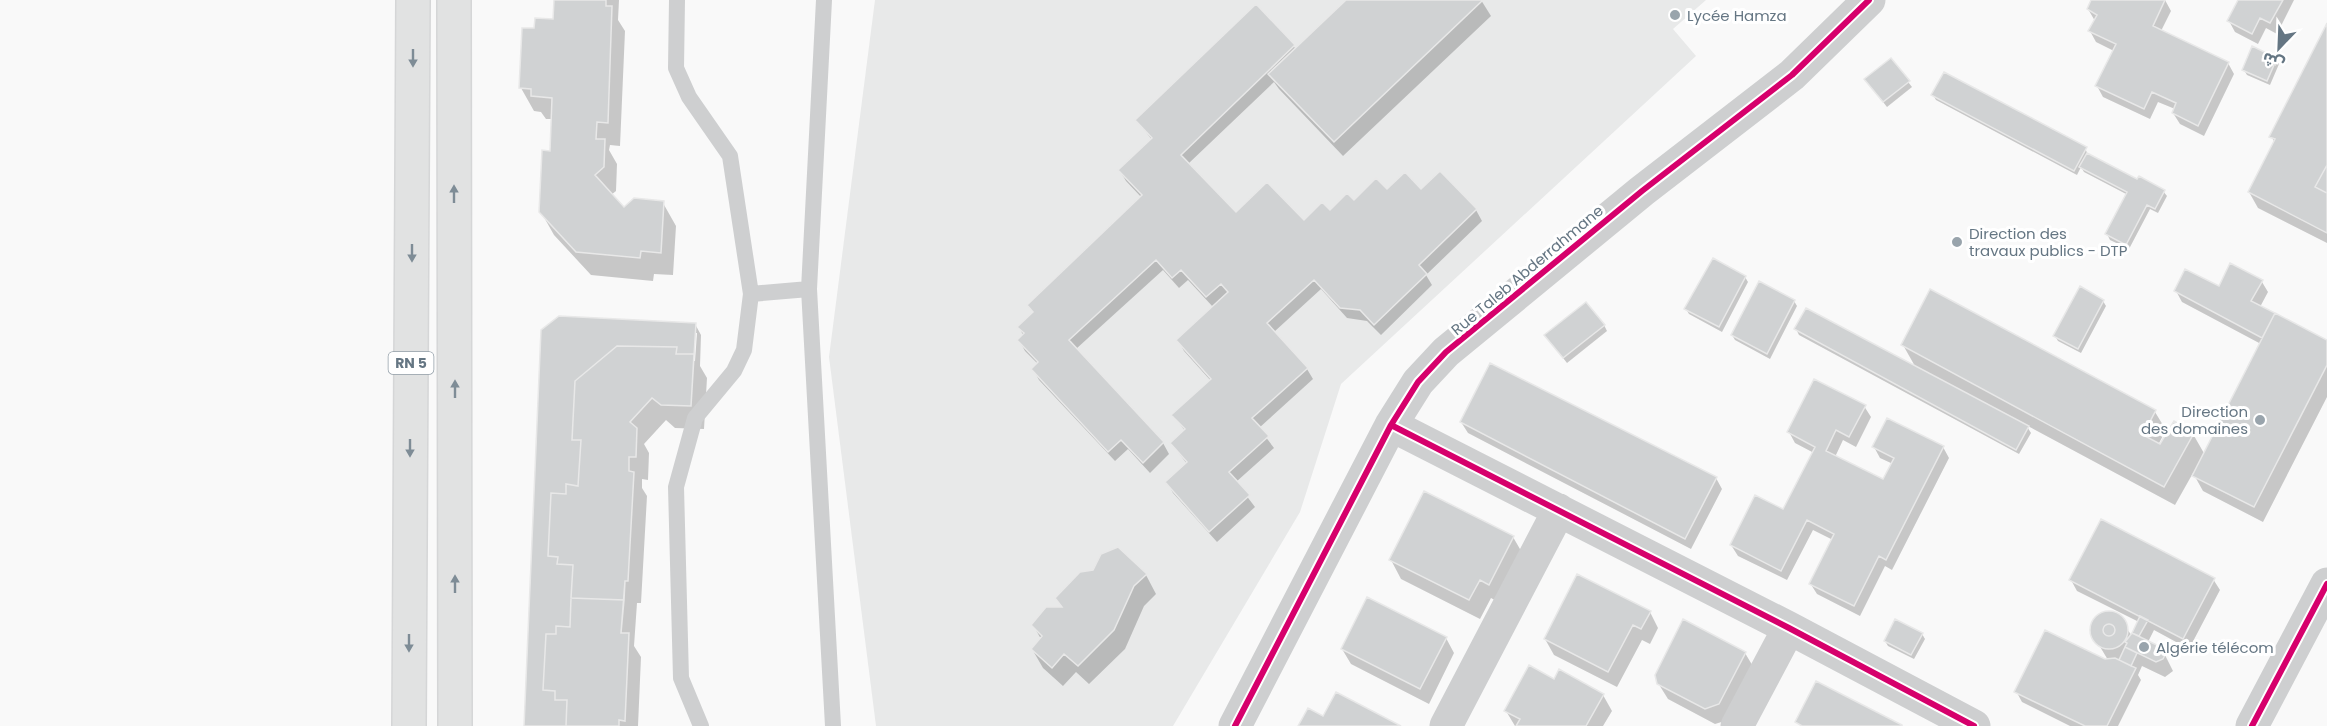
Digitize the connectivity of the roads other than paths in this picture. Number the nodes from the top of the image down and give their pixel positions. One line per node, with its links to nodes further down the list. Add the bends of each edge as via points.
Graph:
1 (413, 0): 12 (main road, RN 5, one-way to 12)
2 (454, 0): 13 (main road, RN 5, one-way to 2)
3 (677, 0): 7 (lane, via 676,68 689,97 730,156)
4 (824, 0): 6 (lane)
5 (1869, 0): 8 (street, Rue Taleb Abderrahmane, via 1792,75 1642,191 1446,352 1418,382)
6 (809, 289): 7 (lane); 15 (lane)
7 (751, 294): 14 (lane, via 744,350 734,370 695,418 676,487 681,678)
8 (1391, 424): 9 (street); 16 (street, Rue Taleb Abderrahmane)
9 (1559, 510): 11 (street); 17 (street)
10 (2327, 584): 20 (street)
11 (1789, 628): 18 (street); 19 (street)
12 (409, 726)
13 (455, 726)
14 (701, 726)
15 (832, 726)
16 (1235, 726)
17 (1446, 726)
18 (1737, 726)
19 (1974, 726)
20 (2252, 726)

